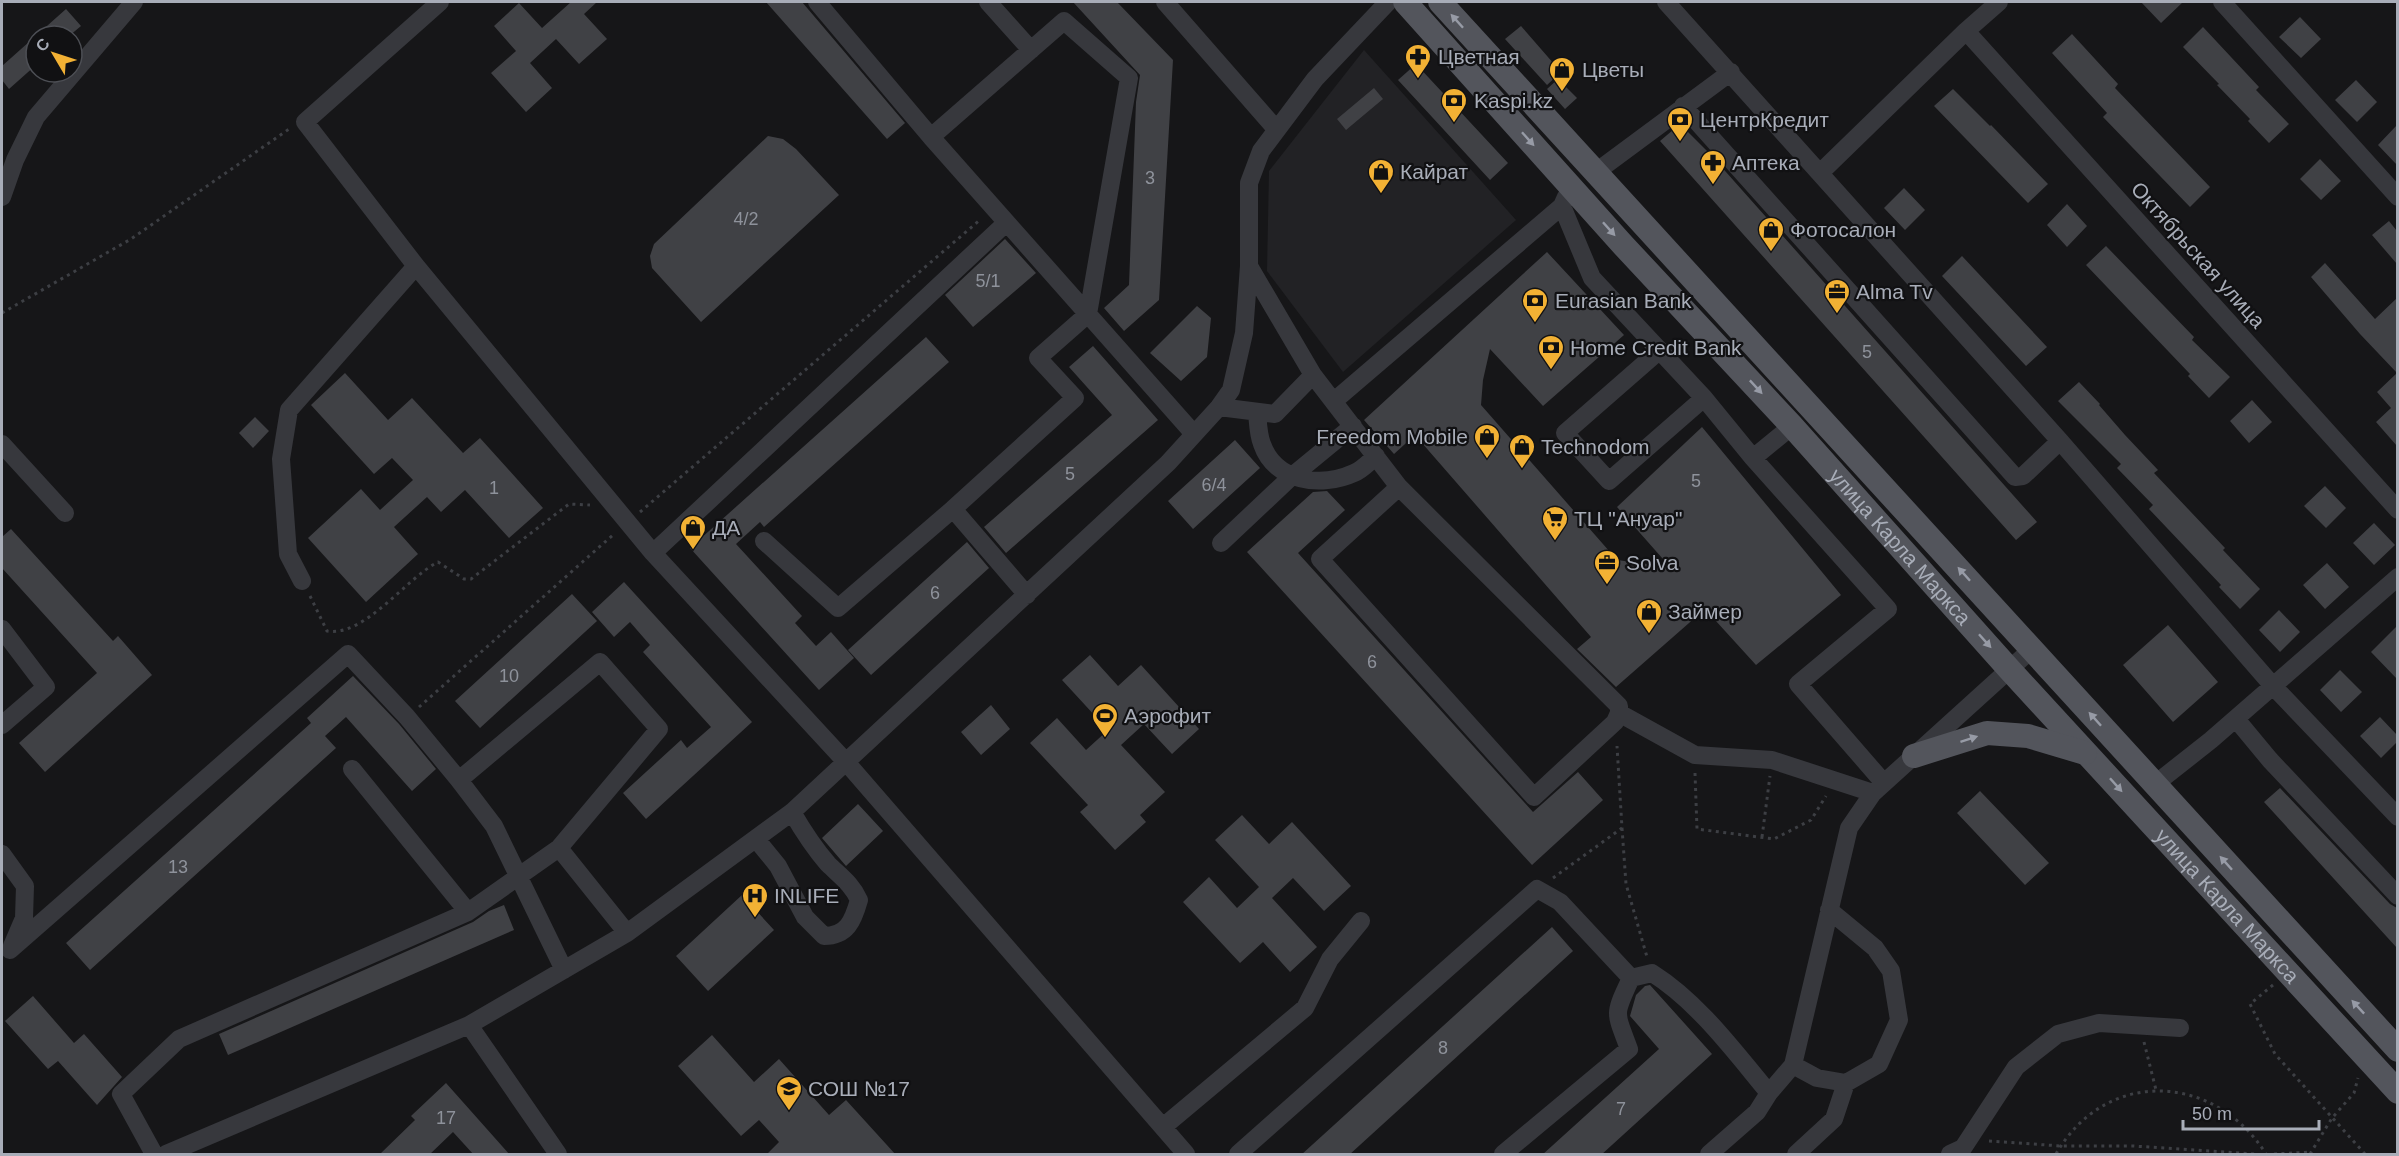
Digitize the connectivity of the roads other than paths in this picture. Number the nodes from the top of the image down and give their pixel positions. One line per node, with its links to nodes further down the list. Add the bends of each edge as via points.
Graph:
1 (135, 2): 21 (street, via 36,117)
2 (440, 2): 24 (street, via 305,123)
3 (818, 2): 17 (street)
4 (988, 2): 13 (street)
5 (1165, 2): 16 (street)
6 (1388, 2): 16 (street, via 1315,79)
7 (1405, 2): 20 (main road, улица Карла Маркса, one-way to 20)
8 (1440, 2): 18 (main road, улица Карла Маркса, one-way to 8)
9 (1666, 2): 14 (street)
10 (1999, 2): 12 (street)
11 (2222, 2): 22 (street)
12 (1966, 31): 19 (street); 43 (street, Октябрьская улица)
13 (1031, 50): 17 (street); 26 (street, via 1064,21 1129,78)
14 (1731, 72): 15 (street); 19 (street)
15 (1683, 106): 18 (street); 36 (street, via 2015,477 2023,476)
16 (1276, 129): 25 (street, via 1261,151 1249,183)
17 (931, 137): 23 (street)
18 (1596, 172): 52 (main road, улица Карла Маркса, one-way to 18)
19 (1821, 172): 36 (street)
20 (1566, 196): 27 (street, via 1592,278); 30 (street); 34 (main road, улица Карла Маркса, one-way to 34)
21 (2, 197)
22 (2397, 197)
23 (1006, 222): 26 (street); 47 (street)
24 (416, 266): 47 (street); 49 (street, via 289,410 281,459 287,542 288,554)
25 (1249, 266): 28 (street); 31 (street, via 1242,344 1231,390)
26 (1088, 314): 35 (street); 42 (street, via 1038,358 1075,398)
27 (1660, 350): 29 (street); 29 (street, via 1564,433 1609,481)
28 (1313, 375): 30 (street); 32 (street, via 1275,414)
29 (1704, 398): 39 (street)
30 (1334, 401): 33 (street)
31 (1219, 407): 32 (street); 35 (street)
32 (1257, 412): 40 (street, via 1262,445 1271,461)
33 (1353, 426): 38 (street); 40 (street)
34 (1792, 426): 39 (street); 53 (main road, улица Карла Маркса, one-way to 53)
35 (1194, 434): 50 (street)
36 (2060, 441): 54 (street)
37 (2, 444): 44 (street)
38 (1376, 456): 40 (street, via 1356,473 1330,481); 41 (street)
39 (1753, 458): 64 (street, via 1888,609 1798,684)
40 (1291, 477): 46 (street)
41 (1400, 487): 55 (street, via 1619,706); 55 (street, via 1320,559 1534,797)
42 (953, 509): 45 (street, via 837,609); 50 (street)
43 (2397, 510)
44 (64, 513)
45 (764, 541)
46 (1221, 543)
47 (653, 553): 60 (street)
48 (2397, 577): 54 (street)
49 (302, 580)
50 (1027, 595): 60 (street)
51 (2, 629): 57 (street, via 46,687)
52 (2032, 649): 53 (street); 63 (main road, улица Карла Маркса, one-way to 52)
53 (2009, 669): 58 (main road, улица Карла Маркса); 59 (street)
54 (2273, 686): 56 (street); 66 (street)
55 (1617, 718): 64 (street, via 1695,755 1772,760 1835,782)
56 (2236, 718): 63 (street); 71 (street)
57 (2, 725)
58 (2088, 754): 59 (main road, one-way to 58, via 1987,733 2028,736); 84 (main road, улица Карла Маркса, one-way to 84)
59 (1914, 756): 64 (street)
60 (847, 763): 65 (street); 86 (street)
61 (352, 769): 73 (street)
62 (459, 780): 68 (street, via 600,662 659,729); 70 (street, via 494,826); 76 (street, via 348,654)
63 (2154, 785): 81 (main road, улица Карла Маркса, one-way to 63)
64 (1879, 788): 72 (street, via 1849,828)
65 (792, 812): 67 (street); 67 (street, via 809,840 854,889 859,900 848,927 836,936 824,936 806,917 778,866)
66 (2397, 817)
67 (756, 839): 75 (street)
68 (560, 848): 70 (street); 75 (street)
69 (2, 854): 76 (street, via 25,886 24,918)
70 (518, 878): 73 (street); 77 (street)
71 (2397, 896)
72 (1829, 910): 82 (street); 83 (street, via 1875,948 1891,971 1899,1020 1879,1064)
73 (468, 912): 89 (street, via 179,1039 121,1094)
74 (1361, 921): 86 (street, via 1330,959 1305,1008)
75 (627, 933): 77 (street)
76 (6, 955)
77 (564, 970): 79 (street)
78 (1631, 978): 85 (street, via 1652,973 1675,989); 88 (street, via 1616,1016 1629,1049); 93 (street, via 1560,902 1537,889)
79 (469, 1025): 90 (street); 91 (street)
80 (2180, 1028): 95 (street, via 2099,1023 2058,1034 2016,1067 1963,1148)
81 (2397, 1050)
82 (1793, 1065): 83 (street, via 1817,1078); 85 (street)
83 (1846, 1083): 94 (street, via 1834,1119)
84 (2397, 1092)
85 (1769, 1093): 87 (street)
86 (1163, 1127): 92 (street)
87 (1722, 1151)
88 (1505, 1154)
89 (154, 1155)
90 (166, 1155)
91 (558, 1155)
92 (1186, 1155)
93 (1238, 1155)
94 (1796, 1155)
95 (1950, 1155)

